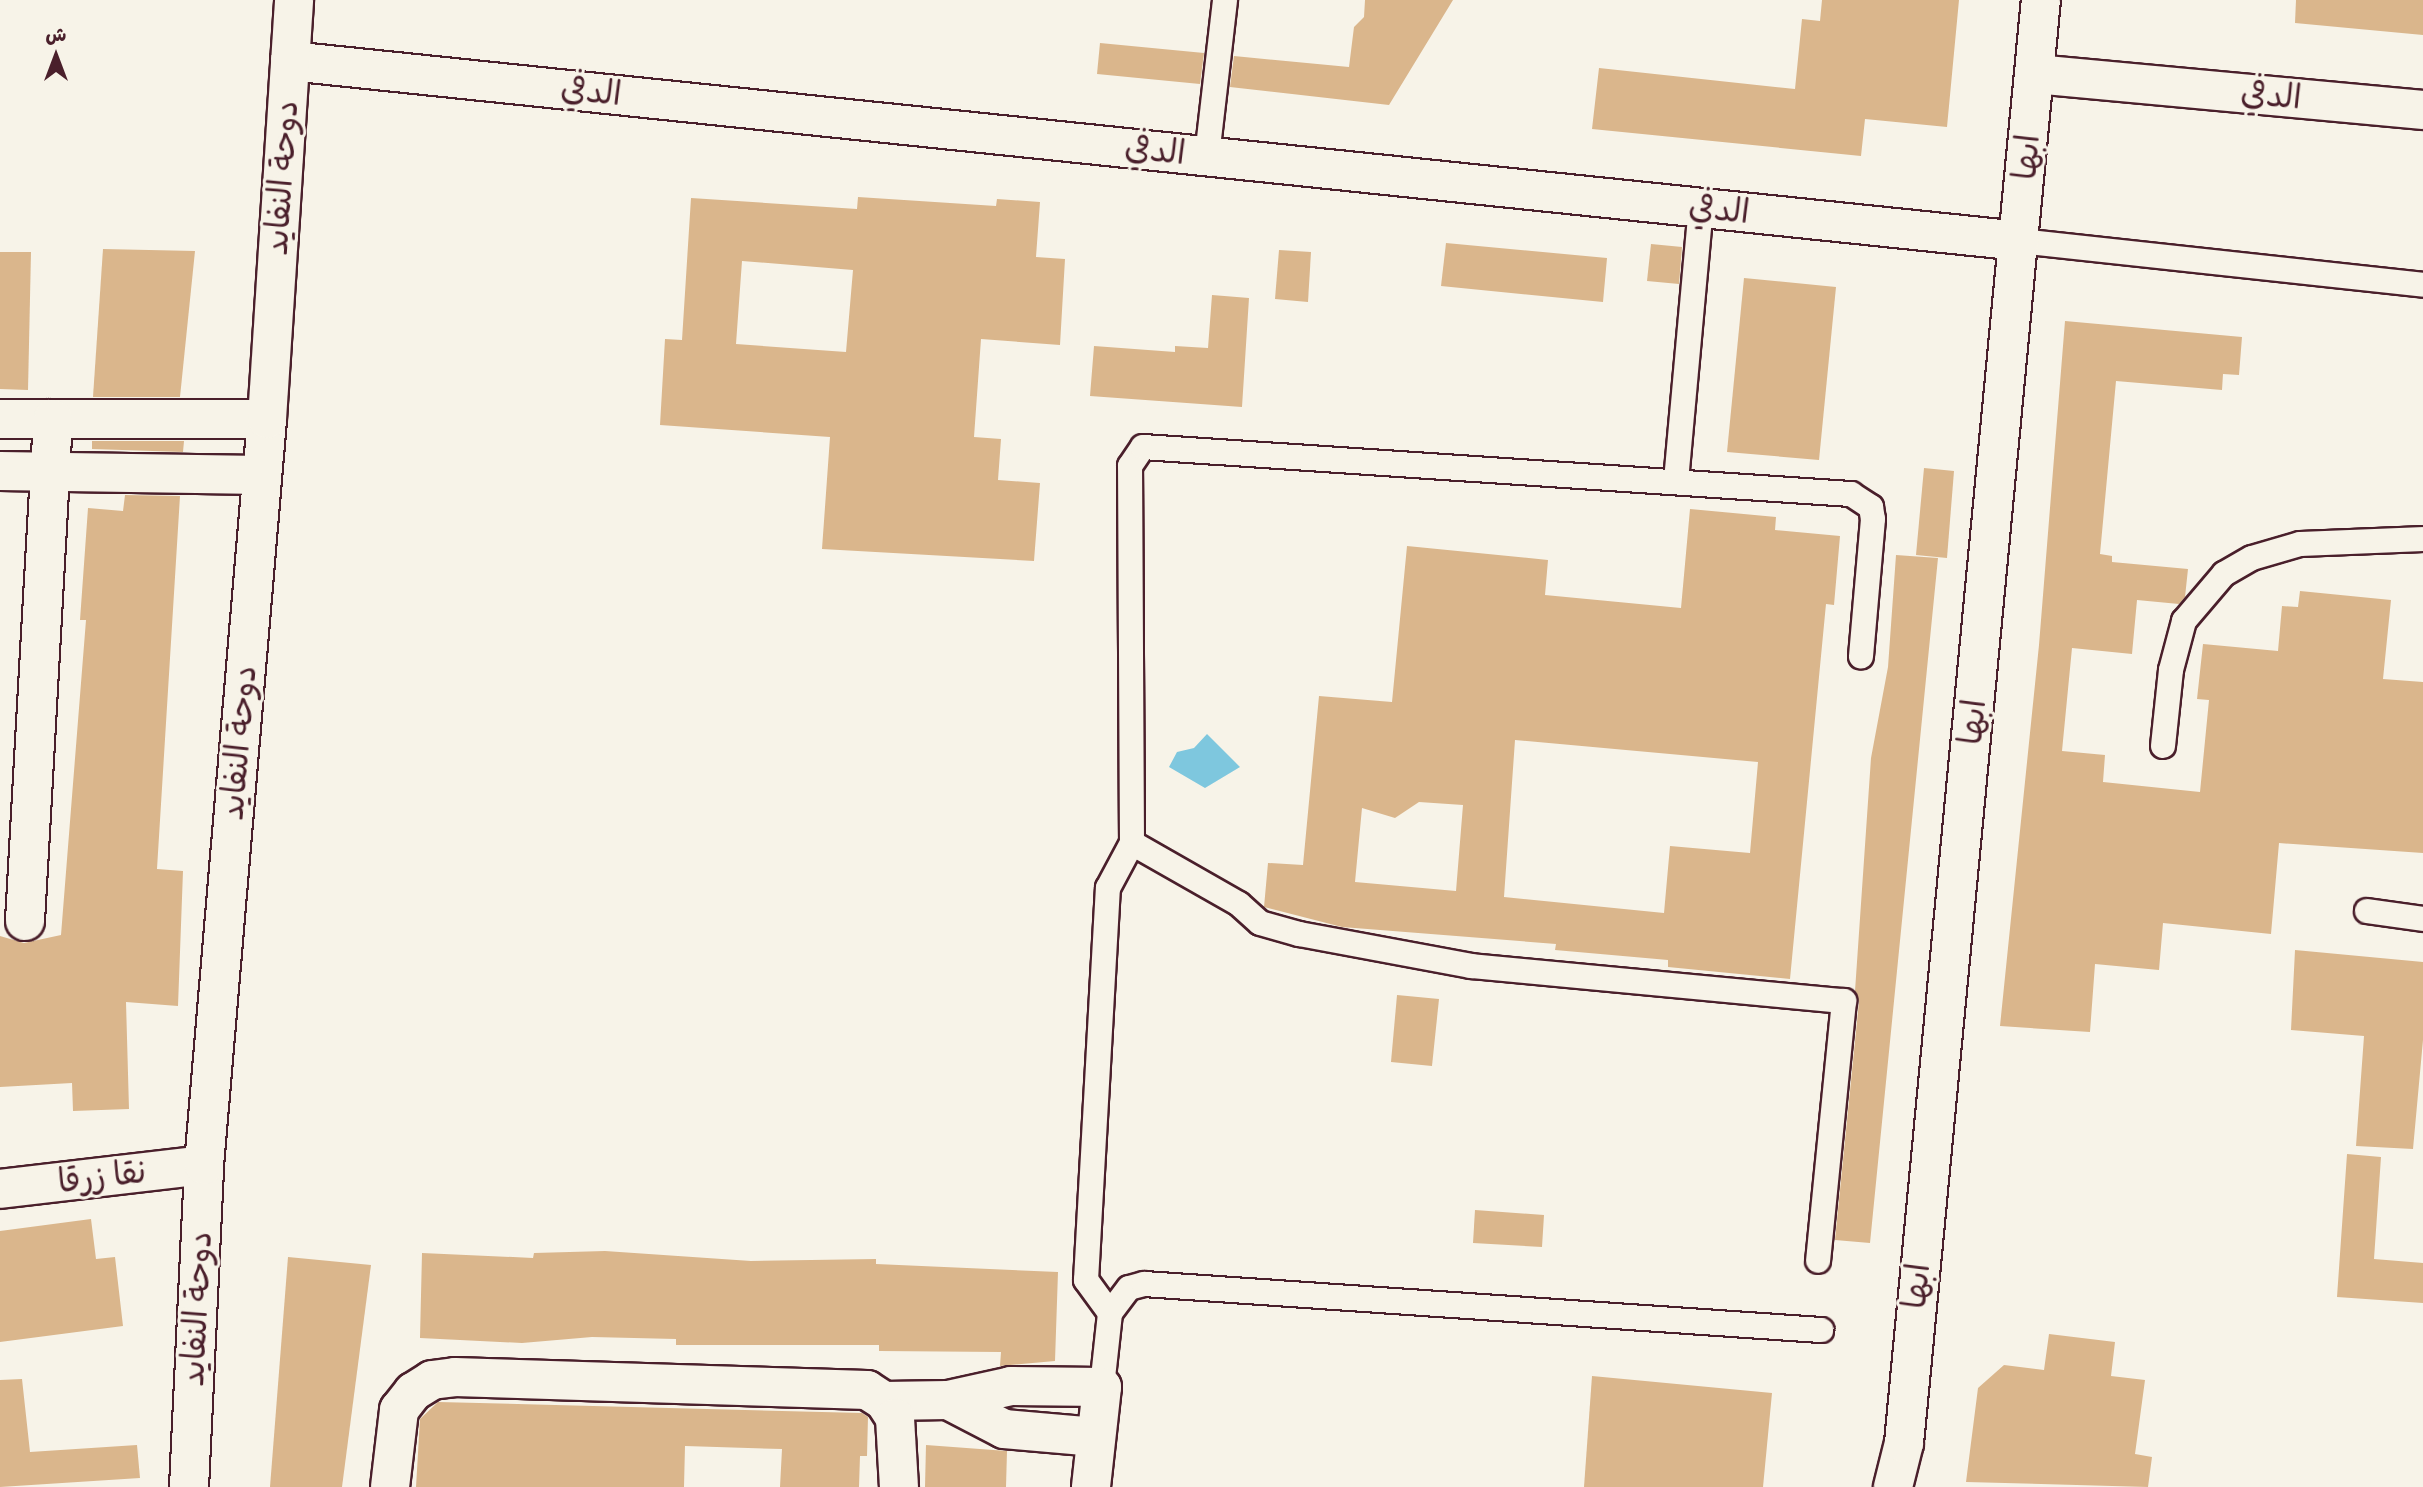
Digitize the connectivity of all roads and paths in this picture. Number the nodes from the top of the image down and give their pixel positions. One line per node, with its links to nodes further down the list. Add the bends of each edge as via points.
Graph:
1 (294, 0): 4 (street, دوحة النفايد)
2 (1225, 0): 7 (lane)
3 (2041, 0): 5 (street, ابها)
4 (290, 61): 7 (street, الدفي); 13 (street, دوحة النفايد)
5 (2035, 74): 6 (street, الدفي); 9 (street, ابها)
6 (2423, 110)
7 (1207, 156): 8 (street, الدفي)
8 (1701, 208): 9 (street, الدفي); 17 (lane)
9 (2020, 241): 10 (lane); 34 (street, ابها)
10 (2423, 285)
11 (0, 419): 12 (street)
12 (53, 419): 13 (street); 15 (street)
13 (268, 419): 16 (street, دوحة النفايد)
14 (0, 471): 15 (street)
15 (49, 472): 16 (street); 24 (street)
16 (261, 475): 25 (street, دوحة النفايد)
17 (1676, 481): 19 (lane, via 1863,498 1873,519); 21 (lane, via 1143,447 1130,466)
18 (2423, 539): 20 (lane, via 2300,544 2252,558 2224,574 2184,621 2171,670)
19 (1861, 656)
20 (2163, 746)
21 (1132, 843): 27 (lane, via 1239,904 1260,923 1298,934 1471,966 1844,1001); 28 (lane, via 1108,888 1086,1280)
22 (2367, 911): 23 (lane)
23 (2423, 919)
24 (25, 921)
25 (204, 1165): 26 (street, نقا زرقا); 35 (street, دوحة النفايد)
26 (0, 1189)
27 (1818, 1261)
28 (1110, 1312): 29 (lane, via 1129,1288 1144,1284); 30 (lane)
29 (1821, 1330)
30 (1102, 1387): 31 (street, via 1012,1386); 33 (street)
31 (948, 1400): 32 (street); 33 (street, via 1004,1429)
32 (884, 1401): 36 (street, via 867,1390 846,1387 432,1380 413,1391 399,1410); 37 (street, via 895,1419)
33 (1096, 1437): 38 (street)
34 (1904, 1443): 39 (street, ابها); 40 (street, ابها)
35 (189, 1487)
36 (390, 1487)
37 (899, 1487)
38 (1091, 1487)
39 (1893, 1487)
40 (1911, 1487)

